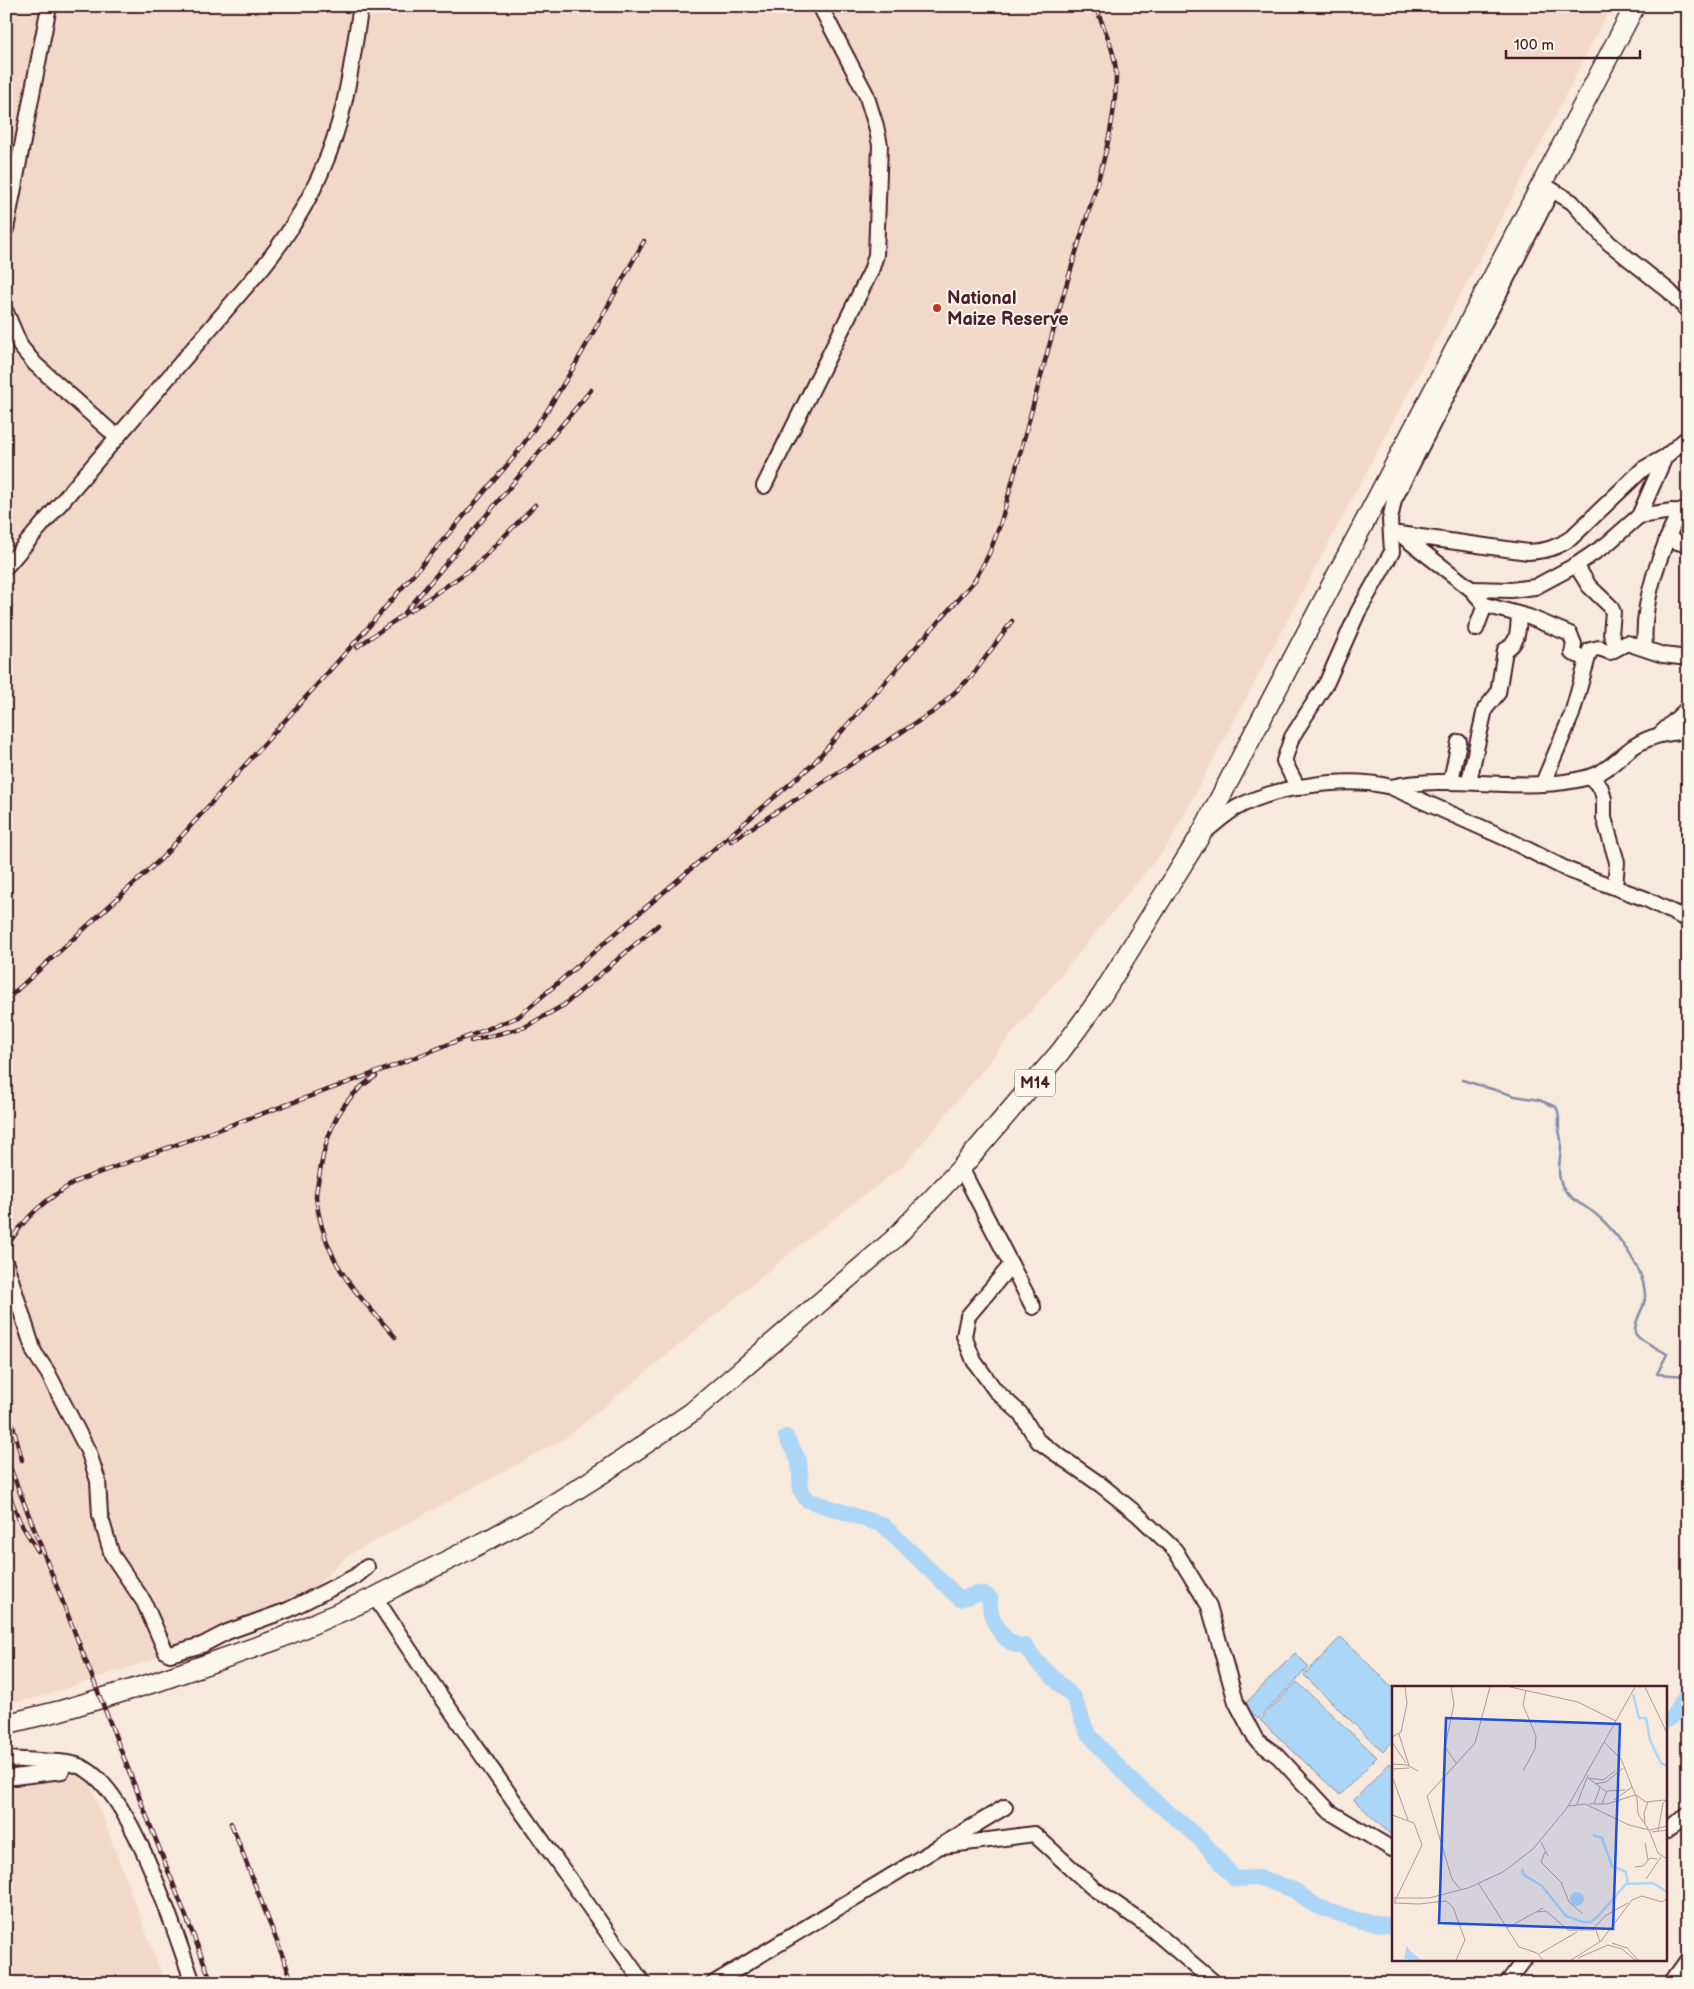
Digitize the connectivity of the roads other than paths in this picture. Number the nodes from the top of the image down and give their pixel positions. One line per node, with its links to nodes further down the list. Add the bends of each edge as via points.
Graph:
1 (49, 6): 6 (street)
2 (361, 6): 9 (street, via 340,122 321,172 291,229 262,268)
3 (820, 6): 12 (street, via 866,94 876,126 880,145 876,255)
4 (1635, 6): 5 (highway, M14)
5 (1547, 187): 7 (street, via 1583,212 1609,243 1669,291); 13 (highway, M14); 16 (street, via 1394,500)
6 (6, 229)
7 (1688, 311)
8 (6, 312): 9 (street, via 21,347 35,364)
9 (117, 437): 21 (street)
10 (1688, 437): 11 (street)
11 (1666, 457): 15 (street); 17 (street, via 1643,468 1559,547 1528,552)
12 (764, 486)
13 (1378, 499): 16 (street); 40 (highway, M14)
14 (1684, 512): 15 (street); 18 (street)
15 (1639, 516): 20 (street)
16 (1390, 520): 17 (street); 39 (street, via 1392,552 1358,612 1327,682 1292,737 1284,761)
17 (1399, 534): 22 (street)
18 (1667, 539): 19 (street); 27 (street, via 1652,580)
19 (1688, 545)
20 (1576, 565): 22 (street, via 1535,587); 26 (street, via 1589,586 1613,612 1611,634)
21 (6, 567)
22 (1471, 589): 23 (street)
23 (1485, 605): 24 (street); 25 (street)
24 (1520, 615): 29 (street, via 1570,634 1574,644 1572,653); 36 (street, via 1517,640 1505,650 1498,694 1485,709)
25 (1476, 630)
26 (1617, 648): 27 (street, via 1627,643); 29 (street, via 1610,652 1599,648 1590,650)
27 (1645, 648): 28 (street, via 1663,655)
28 (1688, 658)
29 (1587, 659): 37 (street, via 1572,714)
30 (1688, 708): 32 (street)
31 (1688, 731): 32 (street)
32 (1660, 734): 34 (street, via 1632,748 1616,763)
33 (1459, 742): 35 (street)
34 (1590, 777): 37 (street); 41 (street, via 1601,788 1604,799 1604,818 1616,852)
35 (1451, 781): 36 (street); 38 (street)
36 (1469, 781): 37 (street)
37 (1543, 783)
38 (1391, 787): 39 (street, via 1347,782); 41 (street, via 1568,870)
39 (1298, 788): 40 (street, via 1236,808)
40 (1200, 836): 43 (highway, M14, via 1102,995 1062,1051)
41 (1615, 887): 42 (street)
42 (1688, 920)
43 (961, 1168): 45 (street); 48 (highway, M14, via 894,1240 692,1412 547,1508)
44 (6, 1264): 47 (street, via 34,1352 89,1453 98,1481 100,1515 112,1554 144,1602 166,1652 170,1654 202,1645 227,1632 288,1610 356,1576)
45 (1011, 1265): 46 (street); 57 (street, via 968,1316 964,1336 974,1361 995,1390 1020,1413 1038,1442 1108,1491 1175,1550 1209,1606 1236,1702 1256,1740 1278,1756 1330,1812)
46 (1033, 1307)
47 (367, 1567)
48 (375, 1597): 49 (highway, M14, via 276,1640 200,1667); 61 (street, via 436,1692)
49 (6, 1724)
50 (6, 1759): 51 (street)
51 (58, 1762): 52 (street, via 62,1771); 60 (street, via 87,1769 120,1807 144,1852)
52 (6, 1778)
53 (1005, 1806): 56 (street)
54 (1688, 1814): 55 (street)
55 (1666, 1830)
56 (940, 1847): 62 (street); 63 (street, via 1034,1834 1093,1888 1148,1926)
57 (1392, 1849)
58 (1688, 1959): 65 (street)
59 (1523, 1962): 64 (street)
60 (193, 1983)
61 (642, 1983)
62 (714, 1983)
63 (1215, 1983)
64 (1507, 1983)
65 (1671, 1983)

